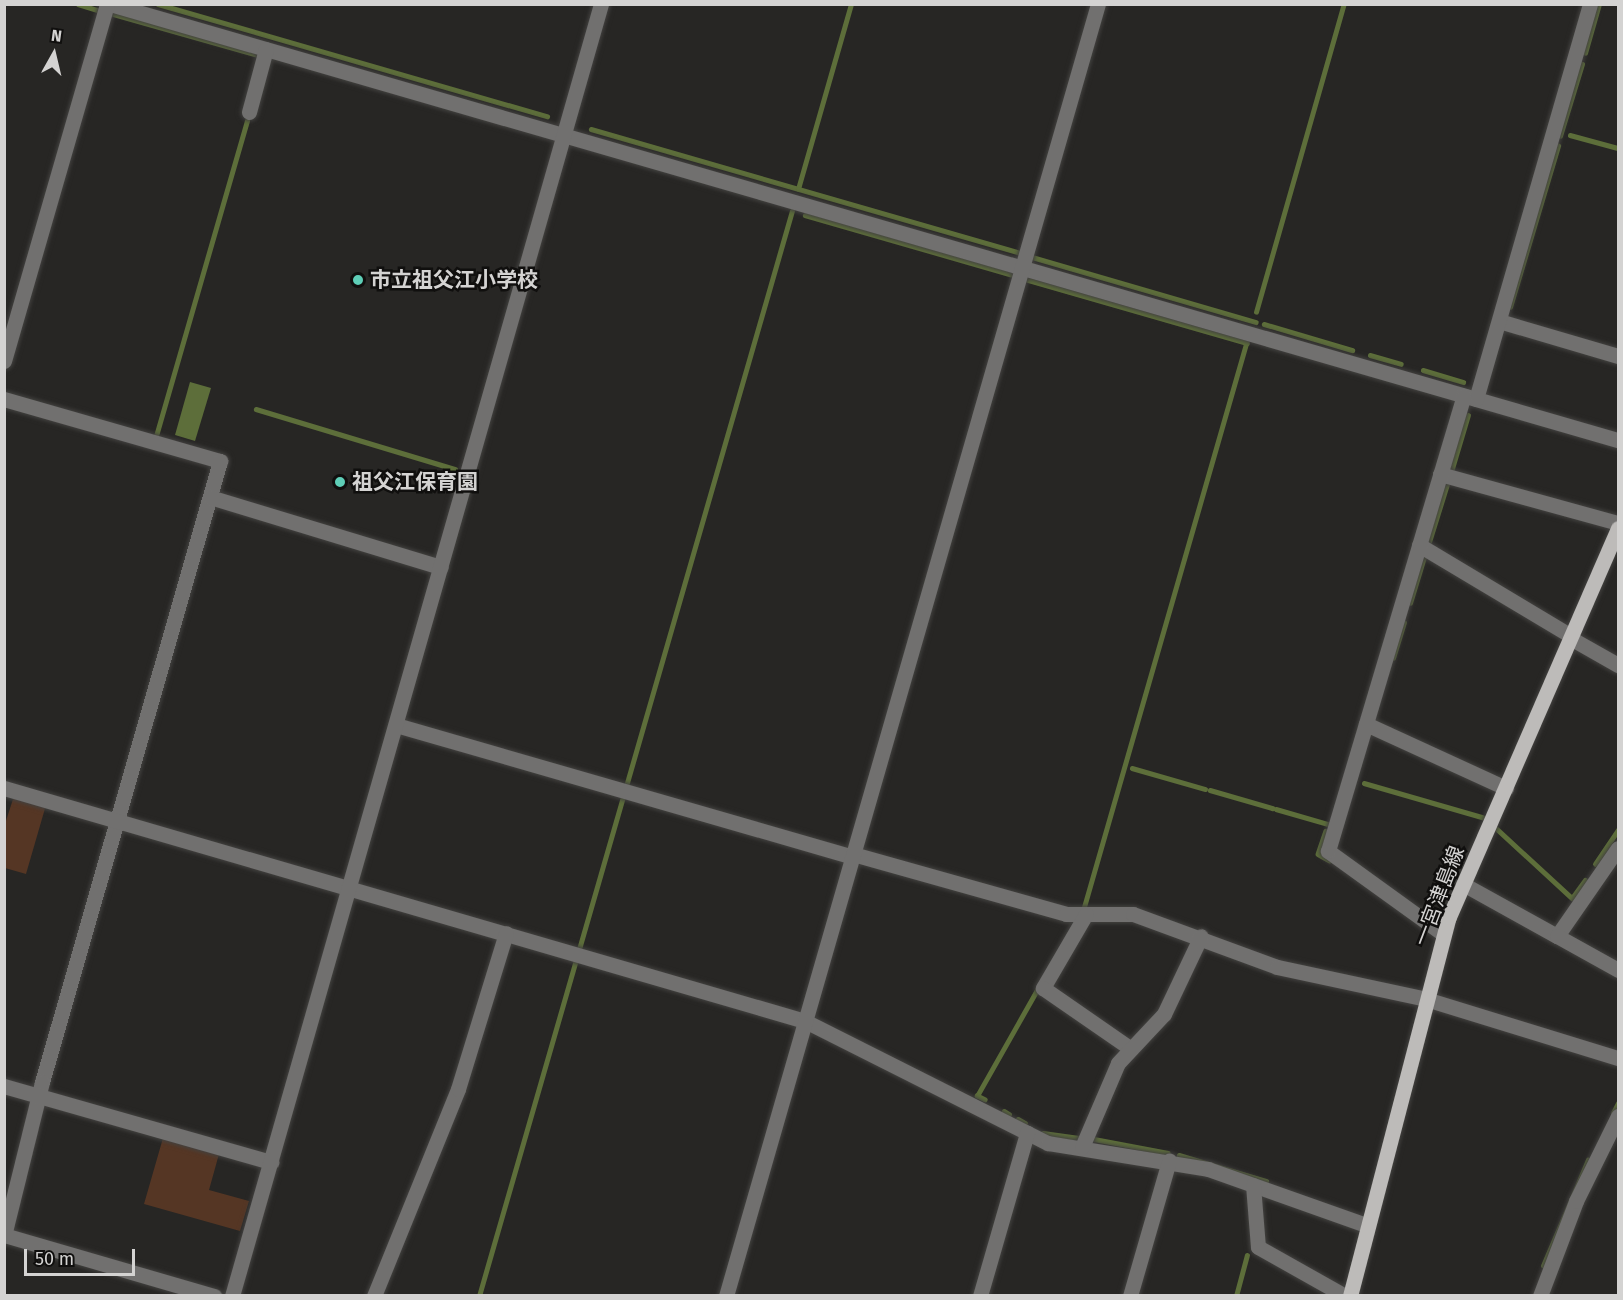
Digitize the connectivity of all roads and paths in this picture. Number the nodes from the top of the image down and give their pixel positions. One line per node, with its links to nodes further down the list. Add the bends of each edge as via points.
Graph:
1 (109, 4): 5 (street); 11 (street)
2 (601, 4): 7 (street)
3 (1098, 4): 8 (street)
4 (1590, 4): 9 (street)
5 (266, 49): 6 (street); 7 (street)
6 (249, 111)
7 (563, 135): 8 (street); 20 (street)
8 (1021, 269): 12 (street); 29 (street)
9 (1499, 321): 10 (street); 12 (street)
10 (1618, 356)
11 (4, 361)
12 (1470, 398): 14 (street); 15 (street)
13 (4, 399): 16 (street, via 220,461)
14 (1618, 440)
15 (1440, 474): 17 (street); 19 (street)
16 (210, 497): 20 (street); 27 (street)
17 (1618, 523)
18 (1618, 528): 21 (main road, 一宮津島線)
19 (1419, 545): 21 (street); 23 (street)
20 (441, 567): 24 (street)
21 (1572, 638): 22 (street); 26 (main road, 一宮津島線)
22 (1618, 664)
23 (1366, 724): 26 (street); 34 (street, via 1328,851)
24 (396, 725): 29 (street); 31 (street)
25 (4, 788): 27 (street)
26 (1506, 788): 30 (main road, 一宮津島線)
27 (117, 821): 31 (street); 43 (street)
28 (1618, 848): 36 (street)
29 (852, 856): 32 (street, via 1066,914); 39 (street)
30 (1463, 884): 34 (main road, 一宮津島線); 36 (street)
31 (350, 887): 33 (street); 48 (street)
32 (1086, 914): 35 (street, via 1133,914); 40 (street, via 1043,988)
33 (506, 933): 39 (street); 54 (street, via 458,1089)
34 (1443, 934): 38 (main road, 一宮津島線)
35 (1201, 936): 38 (street, via 1277,967); 40 (street, via 1173,1000)
36 (1557, 936): 37 (street)
37 (1618, 970)
38 (1426, 999): 41 (street); 50 (main road, 一宮津島線)
39 (805, 1021): 45 (street); 55 (street)
40 (1131, 1049): 46 (street, via 1118,1063)
41 (1618, 1058)
42 (4, 1086): 43 (street)
43 (42, 1096): 48 (street); 51 (street)
44 (1618, 1116): 60 (street, via 1576,1201)
45 (1027, 1133): 46 (street, via 1048,1143); 56 (street)
46 (1082, 1147): 47 (street)
47 (1169, 1161): 49 (street); 57 (street)
48 (271, 1162): 53 (street)
49 (1253, 1185): 50 (street); 58 (street, via 1258,1247)
50 (1366, 1225): 59 (main road, 一宮津島線)
51 (4, 1235): 52 (street)
52 (214, 1296)
53 (232, 1296)
54 (374, 1296)
55 (726, 1296)
56 (980, 1296)
57 (1130, 1296)
58 (1345, 1296)
59 (1350, 1296)
60 (1540, 1296)

